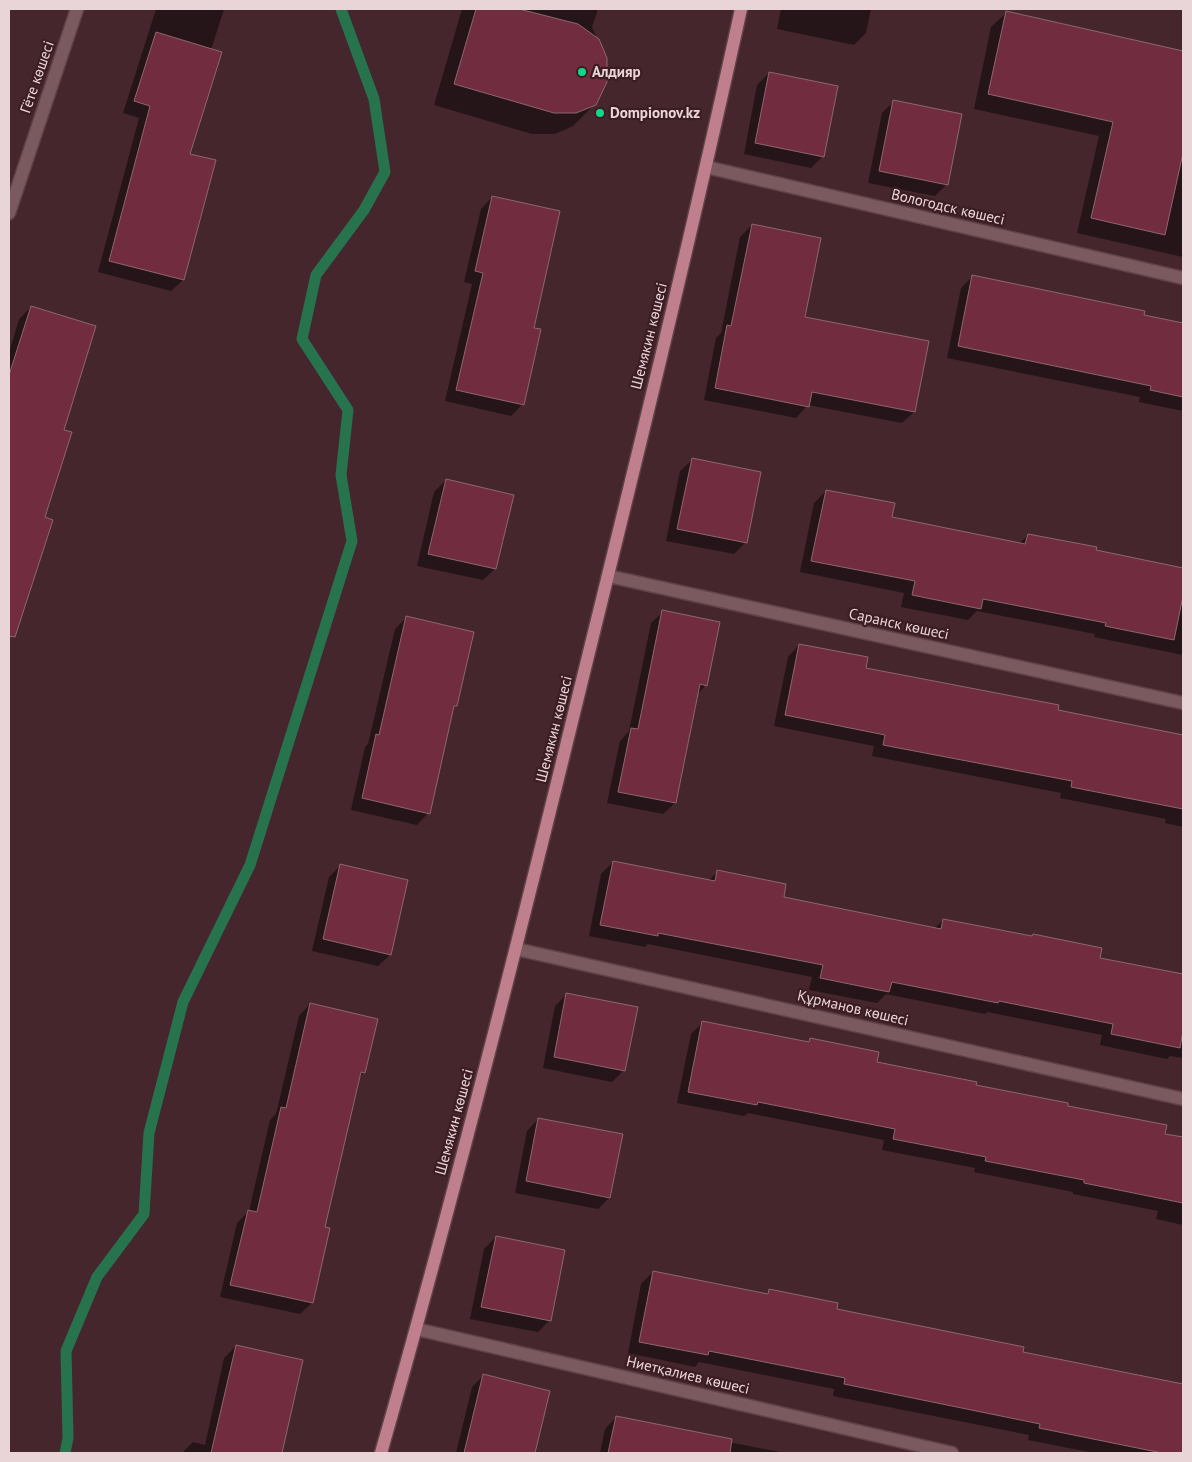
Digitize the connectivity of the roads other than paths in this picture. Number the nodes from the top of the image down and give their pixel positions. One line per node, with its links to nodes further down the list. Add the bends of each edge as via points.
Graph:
1 (77, 9): 4 (street, Гёте көшесі)
2 (741, 9): 3 (main road, Шемякин көшесі)
3 (706, 167): 5 (street, Вологодск көшесі); 6 (main road, Шемякин көшесі)
4 (9, 213)
5 (1183, 278)
6 (608, 576): 7 (street, Саранск көшесі); 8 (main road, Шемякин көшесі)
7 (1183, 702)
8 (516, 949): 9 (street, Құрманов көшесі); 10 (main road, Шемякин көшесі)
9 (1183, 1099)
10 (416, 1329): 11 (main road, Шемякин көшесі); 12 (street, Ниетқалиев көшесі)
11 (381, 1453)
12 (952, 1453)

